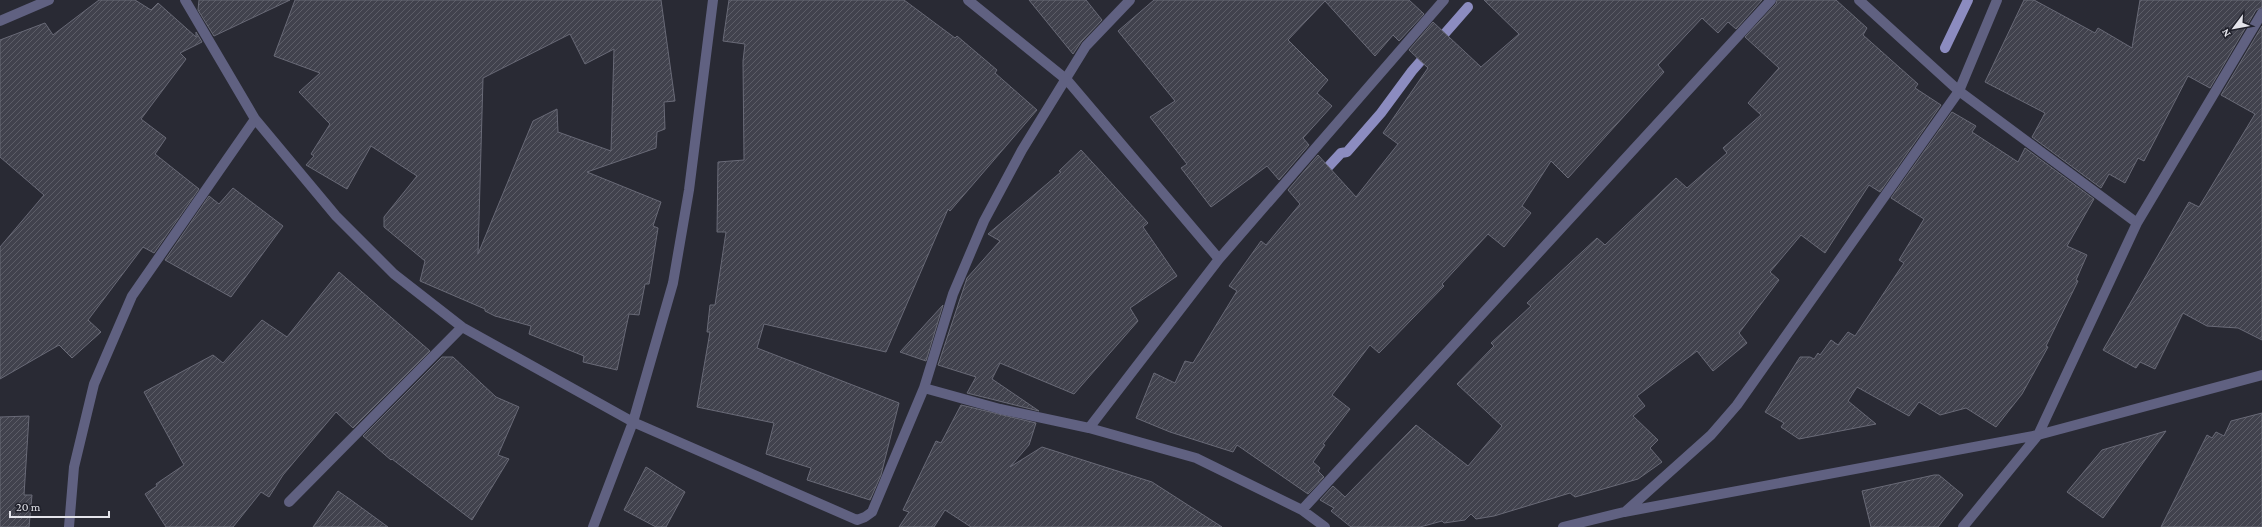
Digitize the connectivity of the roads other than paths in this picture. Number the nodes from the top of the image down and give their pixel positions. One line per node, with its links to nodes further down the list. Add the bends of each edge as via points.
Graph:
1 (49, 0): 11 (street)
2 (185, 0): 14 (street)
3 (713, 0): 20 (street, via 689,190 673,283)
4 (968, 0): 12 (street)
5 (1130, 0): 12 (street, via 1086,46)
6 (1444, 0): 16 (street)
7 (1771, 0): 24 (street)
8 (1859, 0): 13 (street)
9 (1997, 0): 13 (street)
10 (2262, 13): 15 (street)
11 (0, 21)
12 (1067, 80): 16 (street); 19 (street, via 1022,150 984,221 953,294)
13 (1959, 91): 15 (street); 25 (street, via 1737,405 1711,435)
14 (255, 120): 17 (street, via 336,216 394,274); 26 (street, via 132,296 94,384 74,468)
15 (2138, 223): 22 (street)
16 (1219, 259): 21 (street)
17 (462, 327): 20 (street); 23 (street)
18 (2262, 375): 22 (street)
19 (924, 388): 20 (street, via 872,512 857,520); 21 (street, via 1000,409)
20 (633, 422): 27 (street)
21 (1089, 428): 24 (street, via 1196,458)
22 (2038, 435): 25 (street); 30 (street)
23 (289, 502)
24 (1302, 510): 28 (street)
25 (1624, 512): 29 (street)
26 (69, 527)
27 (594, 527)
28 (1325, 527)
29 (1563, 527)
30 (1963, 527)

